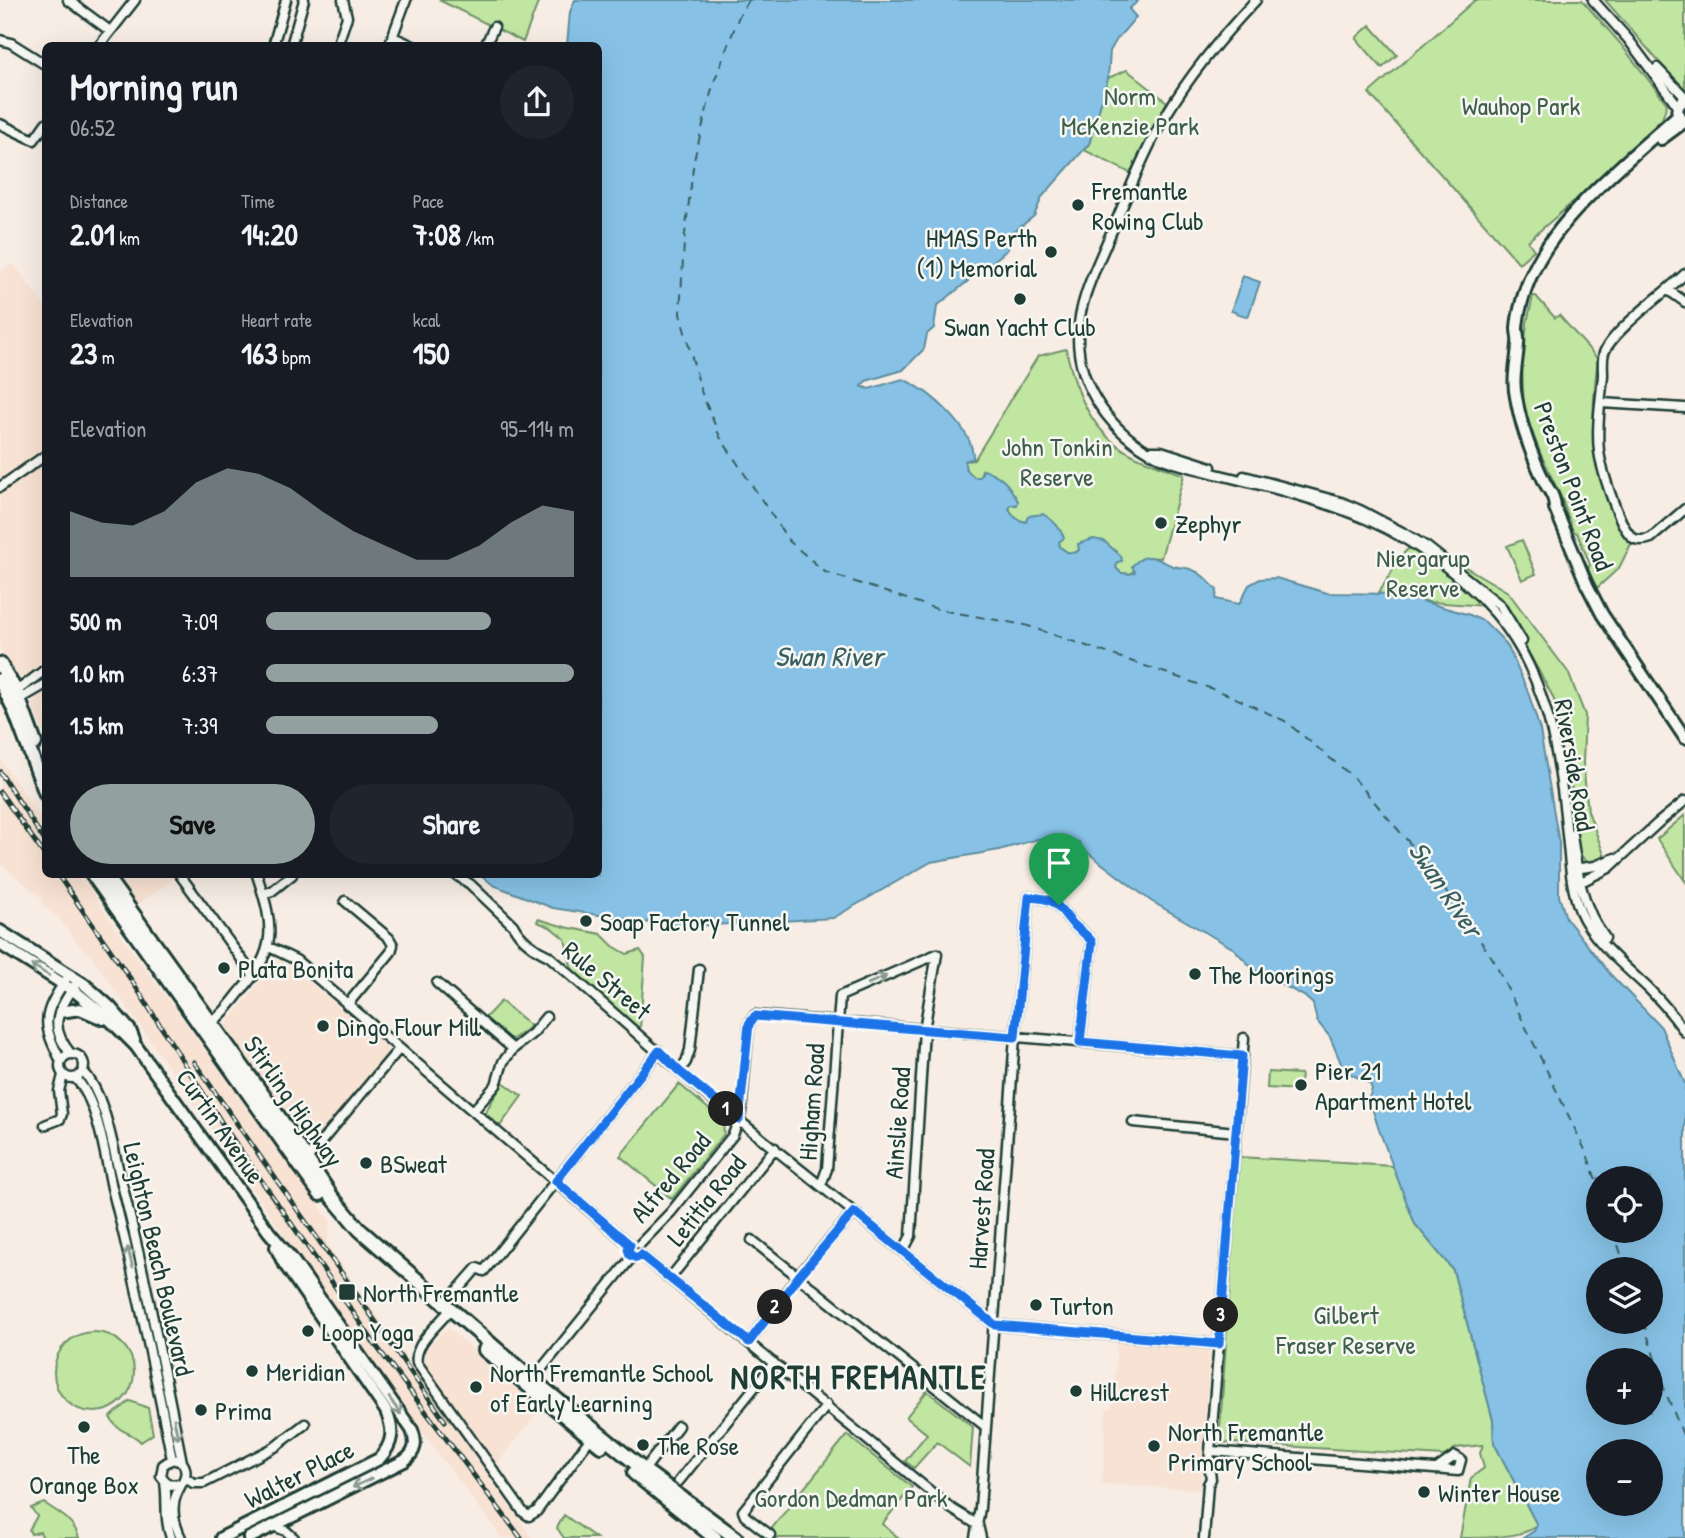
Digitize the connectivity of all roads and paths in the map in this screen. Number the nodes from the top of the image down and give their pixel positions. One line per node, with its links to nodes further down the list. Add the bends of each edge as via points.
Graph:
1 (68, 0): 10 (street)
2 (135, 0): 10 (street)
3 (286, 0): 14 (street)
4 (304, 0): 15 (street)
5 (343, 0): 16 (street, via 347,17)
6 (1256, 0): 41 (street, Riverside Road, via 1191,77 1140,168 1089,284 1082,308 1081,364 1091,390 1115,426 1150,451 1362,510 1427,547 1500,605 1531,658 1559,739)
7 (1594, 0): 19 (street)
8 (406, 1): 12 (street)
9 (494, 27): 17 (street)
10 (110, 30): 13 (street)
11 (0, 40): 18 (street)
12 (391, 41)
13 (102, 42)
14 (274, 42)
15 (292, 42)
16 (338, 42)
17 (487, 42)
18 (42, 62)
19 (1683, 111): 35 (main road, Preston Point Road, via 1607,186 1548,256 1528,305 1520,377 1530,430 1590,581); 36 (main road, Preston Point Road, via 1609,176 1539,259 1518,325 1514,368 1515,394 1528,442 1590,593)
20 (0, 124): 21 (street, via 34,140)
21 (42, 129)
22 (1685, 274): 23 (street)
23 (1668, 290): 24 (street); 25 (street, via 1620,332 1604,353)
24 (1685, 302)
25 (1601, 403): 26 (street); 29 (street, via 1599,449 1606,482 1633,538 1651,538)
26 (1685, 408)
27 (42, 458): 28 (street)
28 (0, 487)
29 (1685, 509)
30 (0, 664): 34 (highway)
31 (42, 673): 34 (street)
32 (0, 680): 34 (highway)
33 (42, 686): 34 (street)
34 (14, 698): 37 (highway); 38 (highway)
35 (1685, 729)
36 (1685, 738)
37 (42, 761)
38 (42, 782)
39 (1685, 801): 40 (street)
40 (1621, 856): 41 (street); 48 (street, via 1609,868)
41 (1573, 869): 48 (street, Riverside Road)
42 (95, 878): 66 (highway, Stirling Highway)
43 (107, 878): 66 (highway, Stirling Highway)
44 (182, 878): 57 (street)
45 (258, 878): 49 (street)
46 (288, 878): 49 (street)
47 (461, 878): 75 (street, Rule Street, via 529,944)
48 (1576, 884): 64 (street, Riverside Road, via 1603,936); 68 (street, Riverside Road, via 1579,908 1590,928)
49 (263, 894): 53 (street, via 270,919)
50 (345, 901): 60 (street, via 393,945)
51 (0, 931): 56 (main road, Curtin Avenue)
52 (0, 944): 59 (main road, Curtin Avenue, one-way to 52)
53 (269, 947): 57 (street); 60 (street, via 296,960)
54 (937, 954): 63 (street, Higham Road, one-way to 54, via 840,996); 67 (street, Ainslie Road)
55 (699, 969): 80 (street, via 690,1050)
56 (74, 976): 59 (street); 72 (main road, Curtin Avenue, via 110,1007 130,1030)
57 (254, 976): 66 (street)
58 (437, 983): 74 (street)
59 (67, 987): 61 (street); 65 (main road, Curtin Avenue); 78 (street, via 47,1015 47,1031)
60 (347, 1005): 73 (street)
61 (60, 1012): 65 (main road, via 80,1009); 76 (street, Leighton Beach Boulevard, via 56,1028)
62 (546, 1017): 74 (street)
63 (838, 1021): 67 (street); 84 (street, Alfred Road, via 755,1016 749,1024); 91 (street, Higham Road, via 827,1169)
64 (1685, 1023)
65 (115, 1025): 72 (main road, Curtin Avenue)
66 (208, 1026): 89 (highway, Stirling Highway)
67 (924, 1030): 69 (street); 97 (street, Ainslie Road, via 911,1236)
68 (1685, 1032)
69 (1015, 1037): 71 (street); 71 (street, Harvest Road, via 1029,897 1046,898 1092,942); 104 (street, Harvest Road)
70 (1244, 1038): 77 (street)
71 (1080, 1042): 77 (street)
72 (136, 1046): 93 (main road, Curtin Avenue)
73 (399, 1049): 83 (street); 89 (street)
74 (513, 1049): 83 (street, via 496,1085)
75 (659, 1051): 80 (street, Rule Street); 90 (street)
76 (71, 1054): 78 (street); 79 (street, Leighton Beach Boulevard, via 82,1059)
77 (1242, 1056): 87 (street)
78 (61, 1060): 81 (street)
79 (83, 1071): 82 (street); 118 (street, Leighton Beach Boulevard, one-way to 118, via 93,1082 108,1129 143,1267)
80 (679, 1071): 84 (street, Rule Street)
81 (63, 1074): 82 (street); 86 (street, via 59,1091 62,1114)
82 (75, 1078): 117 (street, Leighton Beach Boulevard, one-way to 82, via 150,1344 99,1132 85,1088)
83 (473, 1111): 90 (street)
84 (739, 1120): 88 (street, Rule Street); 95 (street, Alfred Road, via 726,1145)
85 (1133, 1122): 87 (street)
86 (45, 1125)
87 (1236, 1132): 106 (street)
88 (775, 1148): 91 (street, Rule Street); 101 (street, Letitia Road)
89 (304, 1162): 103 (highway, Stirling Highway, via 360,1230)
90 (556, 1181): 96 (street); 102 (street, via 484,1271 477,1268)
91 (821, 1185): 92 (street, Rule Street)
92 (854, 1212): 97 (street, Rule Street); 100 (street)
93 (269, 1231): 114 (main road, Curtin Avenue, via 283,1262 386,1410 393,1429); 115 (main road, Curtin Avenue, one-way to 115, via 406,1421)
94 (752, 1240): 100 (street)
95 (640, 1244): 96 (street); 98 (street)
96 (630, 1245): 99 (street)
97 (903, 1251): 104 (street, Rule Street)
98 (641, 1255): 99 (street); 101 (street)
99 (632, 1257): 108 (street, Alfred Road)
100 (799, 1276): 105 (street); 112 (street)
101 (670, 1278): 105 (street)
102 (455, 1293)
103 (448, 1313): 108 (highway, Stirling Highway); 113 (street, via 419,1348 417,1363 523,1513 529,1516 537,1511)
104 (995, 1325): 106 (street); 112 (street, Harvest Road)
105 (749, 1342): 107 (street)
106 (1219, 1344): 116 (street)
107 (774, 1363): 109 (street); 121 (street)
108 (530, 1383): 113 (highway, Stirling Highway)
109 (827, 1405): 124 (street, via 952,1509); 126 (street, via 743,1511)
110 (305, 1424): 122 (street, via 275,1447 204,1483)
111 (678, 1426): 120 (street)
112 (986, 1427): 124 (street, Harvest Road)
113 (593, 1434): 120 (highway, Stirling Highway); 132 (highway, Stirling Highway)
114 (391, 1442): 129 (main road, Walter Place, via 379,1459)
115 (416, 1445): 125 (main road, Walter Place, one-way to 125, via 404,1461)
116 (1212, 1451): 119 (street); 136 (street)
117 (172, 1459): 118 (street); 123 (street, via 161,1469)
118 (182, 1462): 122 (street, via 187,1469)
119 (1438, 1468)
120 (644, 1470): 133 (highway, Stirling Highway)
121 (680, 1480)
122 (183, 1481): 123 (street); 128 (street, via 174,1512)
123 (165, 1482): 127 (street)
124 (978, 1525): 134 (street, Harvest Road); 135 (street, Harvest Road)
125 (273, 1526): 130 (main road, Walter Place); 131 (street)
126 (770, 1535)
127 (171, 1538)
128 (181, 1538)
129 (221, 1538)
130 (249, 1538)
131 (294, 1538)
132 (715, 1538)
133 (736, 1538)
134 (975, 1538)
135 (981, 1538)
136 (1204, 1538)

